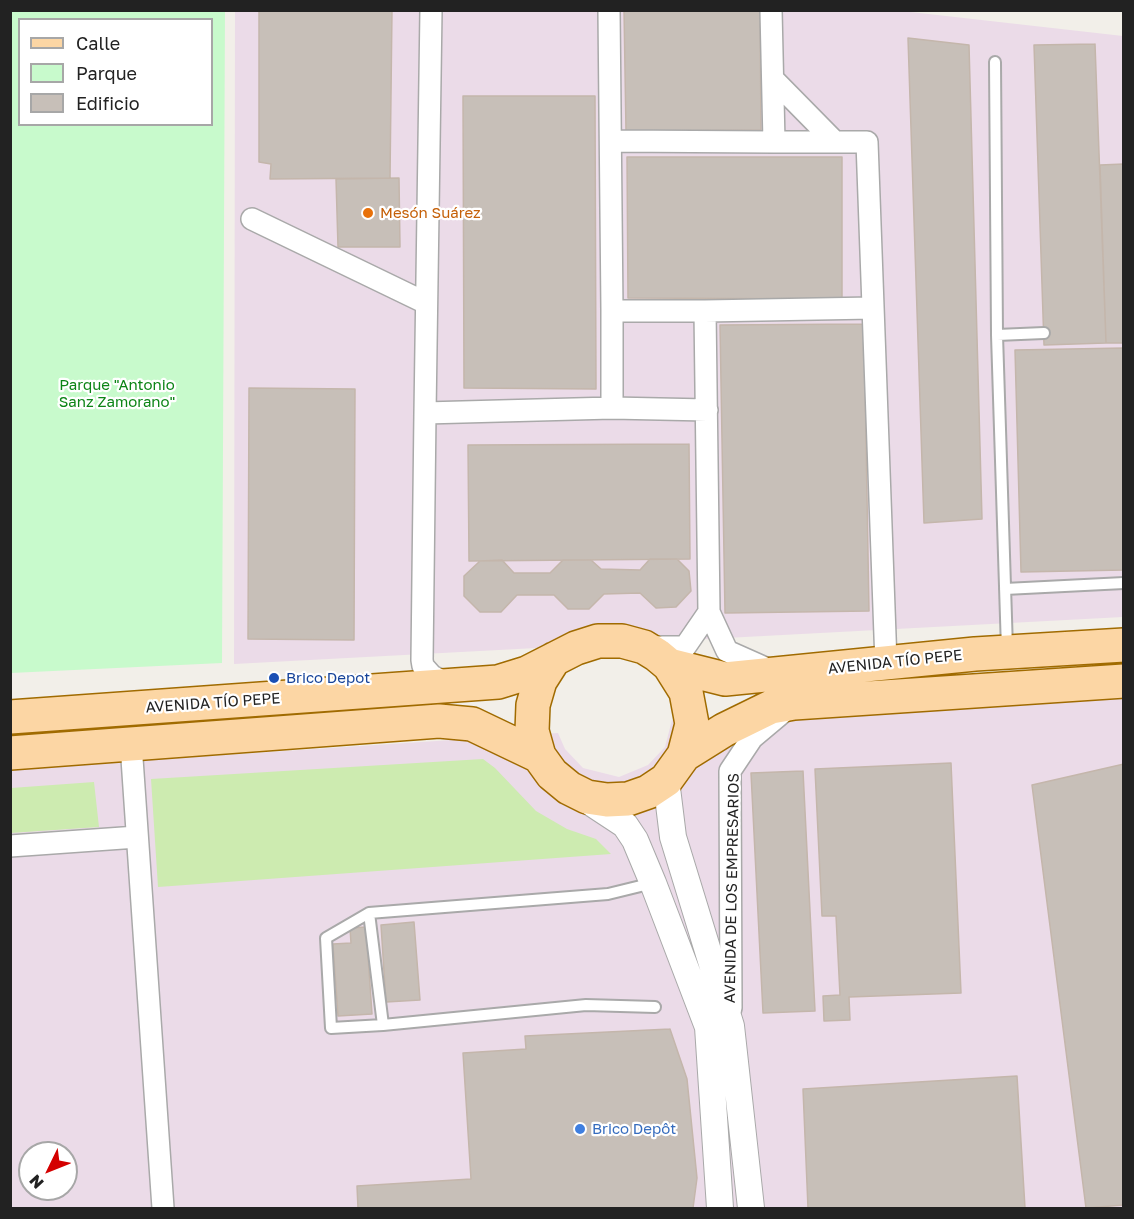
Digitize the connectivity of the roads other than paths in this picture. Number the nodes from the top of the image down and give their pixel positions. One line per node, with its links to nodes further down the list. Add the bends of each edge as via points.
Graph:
1 (431, 10): 10 (street)
2 (609, 10): 6 (street)
3 (771, 10): 5 (street)
4 (995, 62): 15 (lane)
5 (773, 79): 7 (street); 8 (street)
6 (611, 141): 7 (street); 12 (street)
7 (774, 142): 8 (street)
8 (835, 142): 11 (street, via 867,142)
9 (252, 219): 10 (street)
10 (426, 303): 18 (street)
11 (873, 308): 13 (street); 26 (street)
12 (612, 311): 13 (street); 16 (street)
13 (705, 311): 17 (street)
14 (1044, 333): 15 (lane)
15 (997, 335): 20 (lane)
16 (612, 408): 17 (street); 18 (street)
17 (707, 410): 21 (street)
18 (425, 413): 27 (street)
19 (1124, 583): 20 (lane)
20 (1005, 589): 23 (lane)
21 (710, 612): 24 (street, via 684,647); 28 (street, via 727,651)
22 (1124, 645): 23 (main road, AVENIDA TÍO PEPE)
23 (1007, 652): 26 (main road, AVENIDA TÍO PEPE)
24 (657, 656): 25 (main road, via 622,641 598,641); 28 (main road, AVENIDA TÍO PEPE, via 725,679); 37 (main road, via 686,692 692,724)
25 (554, 659): 30 (main road, AVENIDA TÍO PEPE, via 498,682); 36 (main road, via 540,681 533,705 532,731)
26 (886, 663): 28 (main road, AVENIDA TÍO PEPE)
27 (423, 666): 30 (street); 31 (street, via 411,680)
28 (778, 674)
29 (1124, 681): 32 (main road)
30 (450, 685): 31 (main road, AVENIDA TÍO PEPE)
31 (387, 690): 33 (main road, AVENIDA TÍO PEPE)
32 (794, 703): 37 (main road, via 745,718); 45 (street, AVENIDA DE LOS EMPRESARIOS, via 752,738 730,771)
33 (10, 717)
34 (130, 744): 35 (main road); 36 (main road, via 439,721 472,724); 39 (street)
35 (10, 753)
36 (539, 756): 38 (main road)
37 (675, 767): 38 (main road, via 648,792 628,799 586,796); 45 (street, AVENIDA DE LOS EMPRESARIOS, via 673,837)
38 (569, 788): 41 (street, AVENIDA DE LOS EMPRESARIOS, via 625,825)
39 (138, 837): 40 (street); 46 (street)
40 (10, 846)
41 (653, 883): 42 (lane, via 608,894); 47 (street, AVENIDA DE LOS EMPRESARIOS, via 708,1027)
42 (369, 913): 44 (lane); 44 (lane, via 326,938 331,1028)
43 (655, 1007): 44 (lane, via 585,1005)
44 (383, 1025)
45 (731, 1026): 48 (street, AVENIDA DE LOS EMPRESARIOS)
46 (163, 1209)
47 (720, 1209)
48 (751, 1209)

